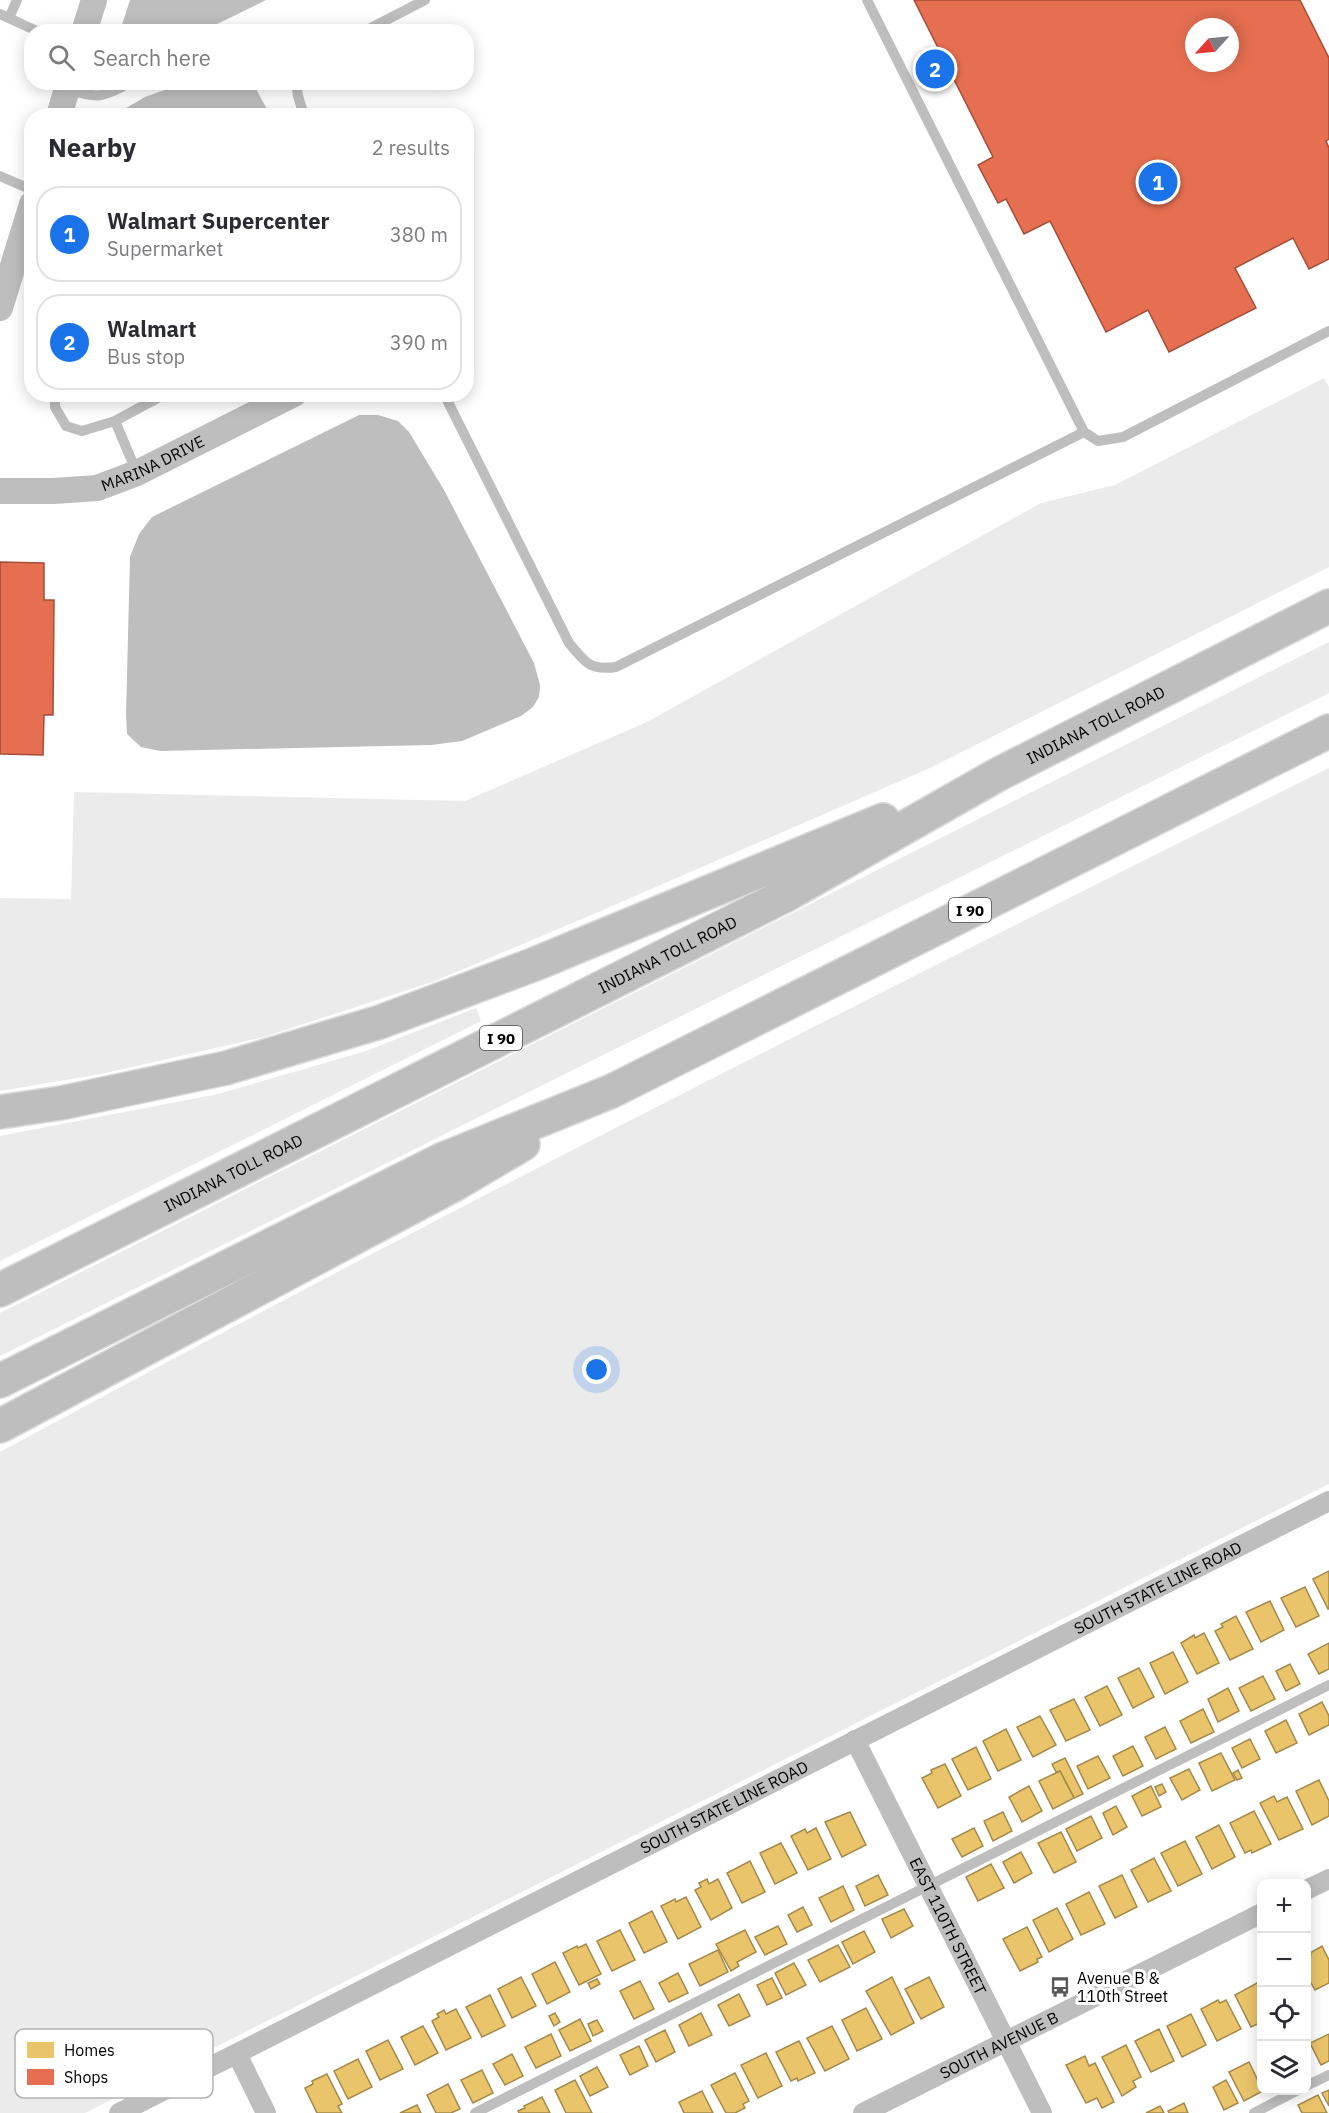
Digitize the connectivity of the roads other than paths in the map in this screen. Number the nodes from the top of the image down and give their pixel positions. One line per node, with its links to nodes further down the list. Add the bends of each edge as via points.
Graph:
1 (17, 0): 5 (lane)
2 (94, 0): 6 (street)
3 (425, 0): 7 (lane)
4 (867, 0): 25 (lane)
5 (4, 16): 8 (lane)
6 (86, 24)
7 (378, 24)
8 (24, 25)
9 (67, 90): 13 (street)
10 (76, 90): 11 (lane, via 102,96)
11 (114, 90)
12 (297, 90): 14 (lane)
13 (61, 108)
14 (302, 108)
15 (0, 176): 16 (lane)
16 (24, 186)
17 (24, 230): 18 (street)
18 (0, 308)
19 (1329, 331): 25 (lane, via 1123,437 1098,441)
20 (55, 402): 24 (lane, via 66,426 82,431)
21 (150, 402): 24 (lane)
22 (278, 402): 26 (street, MARINA DRIVE)
23 (448, 402): 25 (lane, via 570,643 591,666 602,669 627,662)
24 (115, 421): 26 (lane)
25 (1084, 432)
26 (137, 473): 27 (street, MARINA DRIVE, via 97,488)
27 (0, 491)
28 (1329, 606): 30 (highway, INDIANA TOLL ROAD / I 90)
29 (1329, 731): 31 (highway, I 90)
30 (997, 775): 32 (highway, via 535,964 380,1022 226,1068); 33 (highway, INDIANA TOLL ROAD / I 90, via 786,895)
31 (612, 1091): 34 (highway, I 90, via 441,1160); 35 (highway, via 457,1183)
32 (0, 1112)
33 (0, 1290)
34 (0, 1381)
35 (0, 1426)
36 (1329, 1501): 38 (street, SOUTH STATE LINE ROAD)
37 (1329, 1684): 40 (lane)
38 (855, 1740): 40 (street, EAST 110TH STREET); 44 (street, SOUTH STATE LINE ROAD)
39 (1329, 1879): 41 (street)
40 (928, 1886): 43 (street, EAST 110TH STREET); 52 (lane)
41 (1311, 1888)
42 (1257, 1916): 43 (street, SOUTH AVENUE B)
43 (1006, 2041): 53 (street, SOUTH AVENUE B); 54 (street, EAST 110TH STREET)
44 (237, 2054): 45 (street, SOUTH STATE LINE ROAD); 51 (street)
45 (213, 2066)
46 (1329, 2075): 47 (lane)
47 (1311, 2084)
48 (1290, 2095): 55 (lane)
49 (149, 2098): 50 (street, SOUTH STATE LINE ROAD)
50 (119, 2113)
51 (266, 2113)
52 (475, 2113)
53 (863, 2113)
54 (1042, 2113)
55 (1254, 2113)

